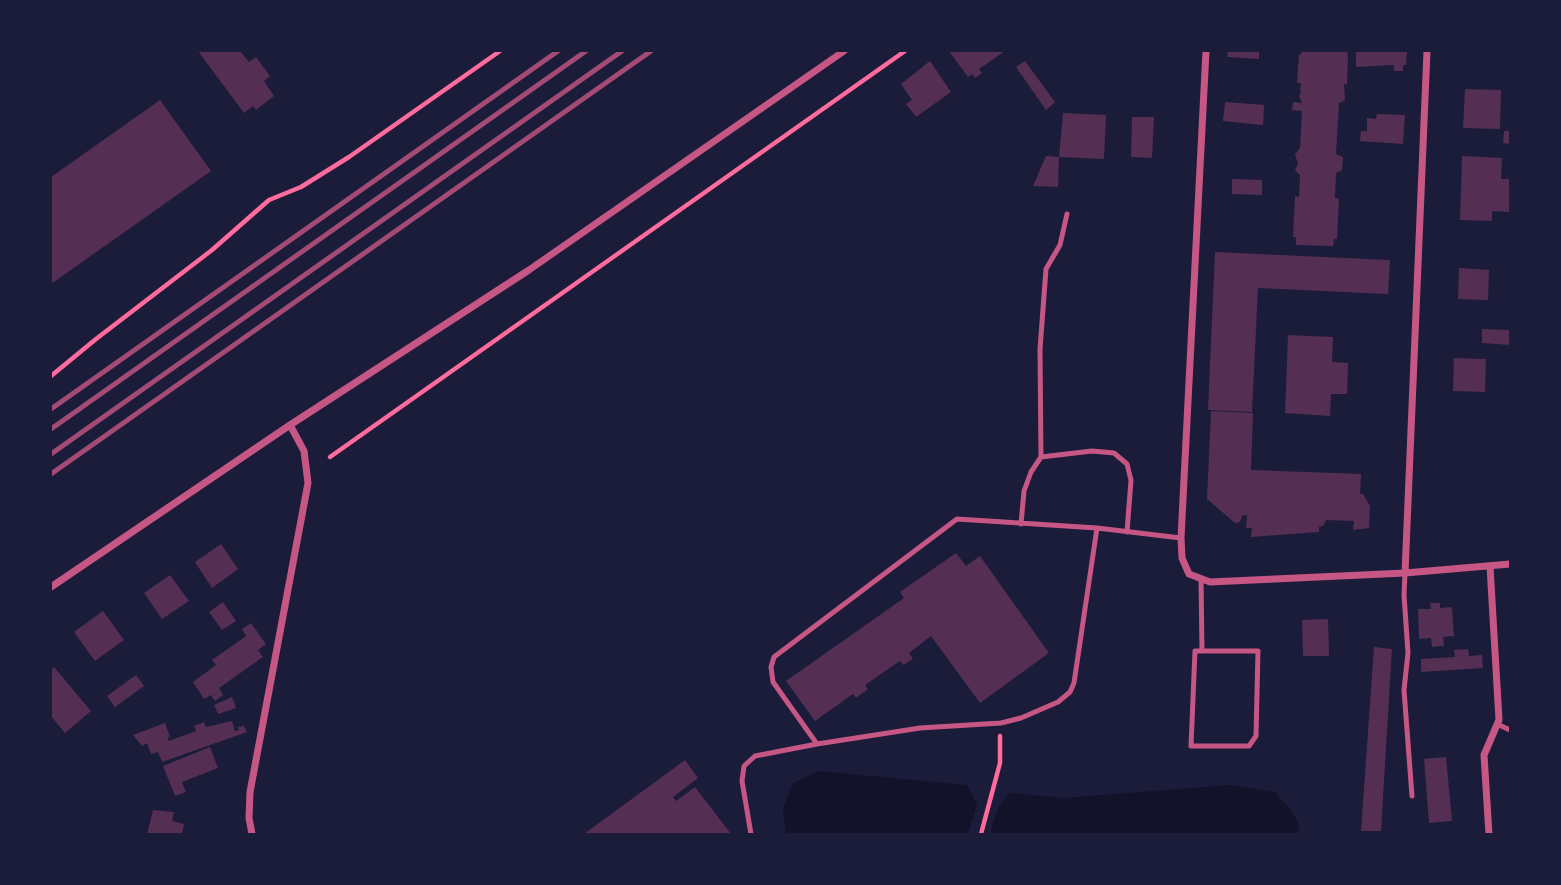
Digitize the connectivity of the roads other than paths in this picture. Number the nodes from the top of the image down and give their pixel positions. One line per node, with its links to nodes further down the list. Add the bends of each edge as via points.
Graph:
1 (844, 51): 5 (street, via 529,270)
2 (1206, 51): 10 (street)
3 (1427, 51): 13 (street)
4 (1067, 214): 6 (lane, via 1046,269 1040,349)
5 (290, 425): 15 (street); 21 (street, via 304,451 308,483 250,792)
6 (1041, 457): 7 (lane, via 1024,491); 9 (lane, via 1092,451 1114,453 1127,464 1131,480)
7 (1021, 524): 8 (lane); 19 (lane, via 957,519 774,657 773,682)
8 (1097, 528): 9 (lane); 19 (lane, via 1076,675 1069,692 1058,702 1001,723 920,728)
9 (1127, 532): 10 (lane)
10 (1181, 538): 14 (street, via 1189,575)
11 (1510, 564): 12 (street)
12 (1489, 566): 13 (street); 17 (street)
13 (1405, 573): 14 (street); 20 (lane, via 1408,653 1404,690)
14 (1201, 579): 16 (lane)
15 (51, 587)
16 (1202, 651): 16 (lane, via 1195,651 1191,746 1249,746 1256,736 1258,651)
17 (1497, 724): 18 (lane); 23 (street, via 1484,755)
18 (1510, 730)
19 (817, 744): 22 (lane, via 755,756 744,766 742,781)
20 (1412, 796)
21 (252, 834)
22 (751, 834)
23 (1489, 834)

